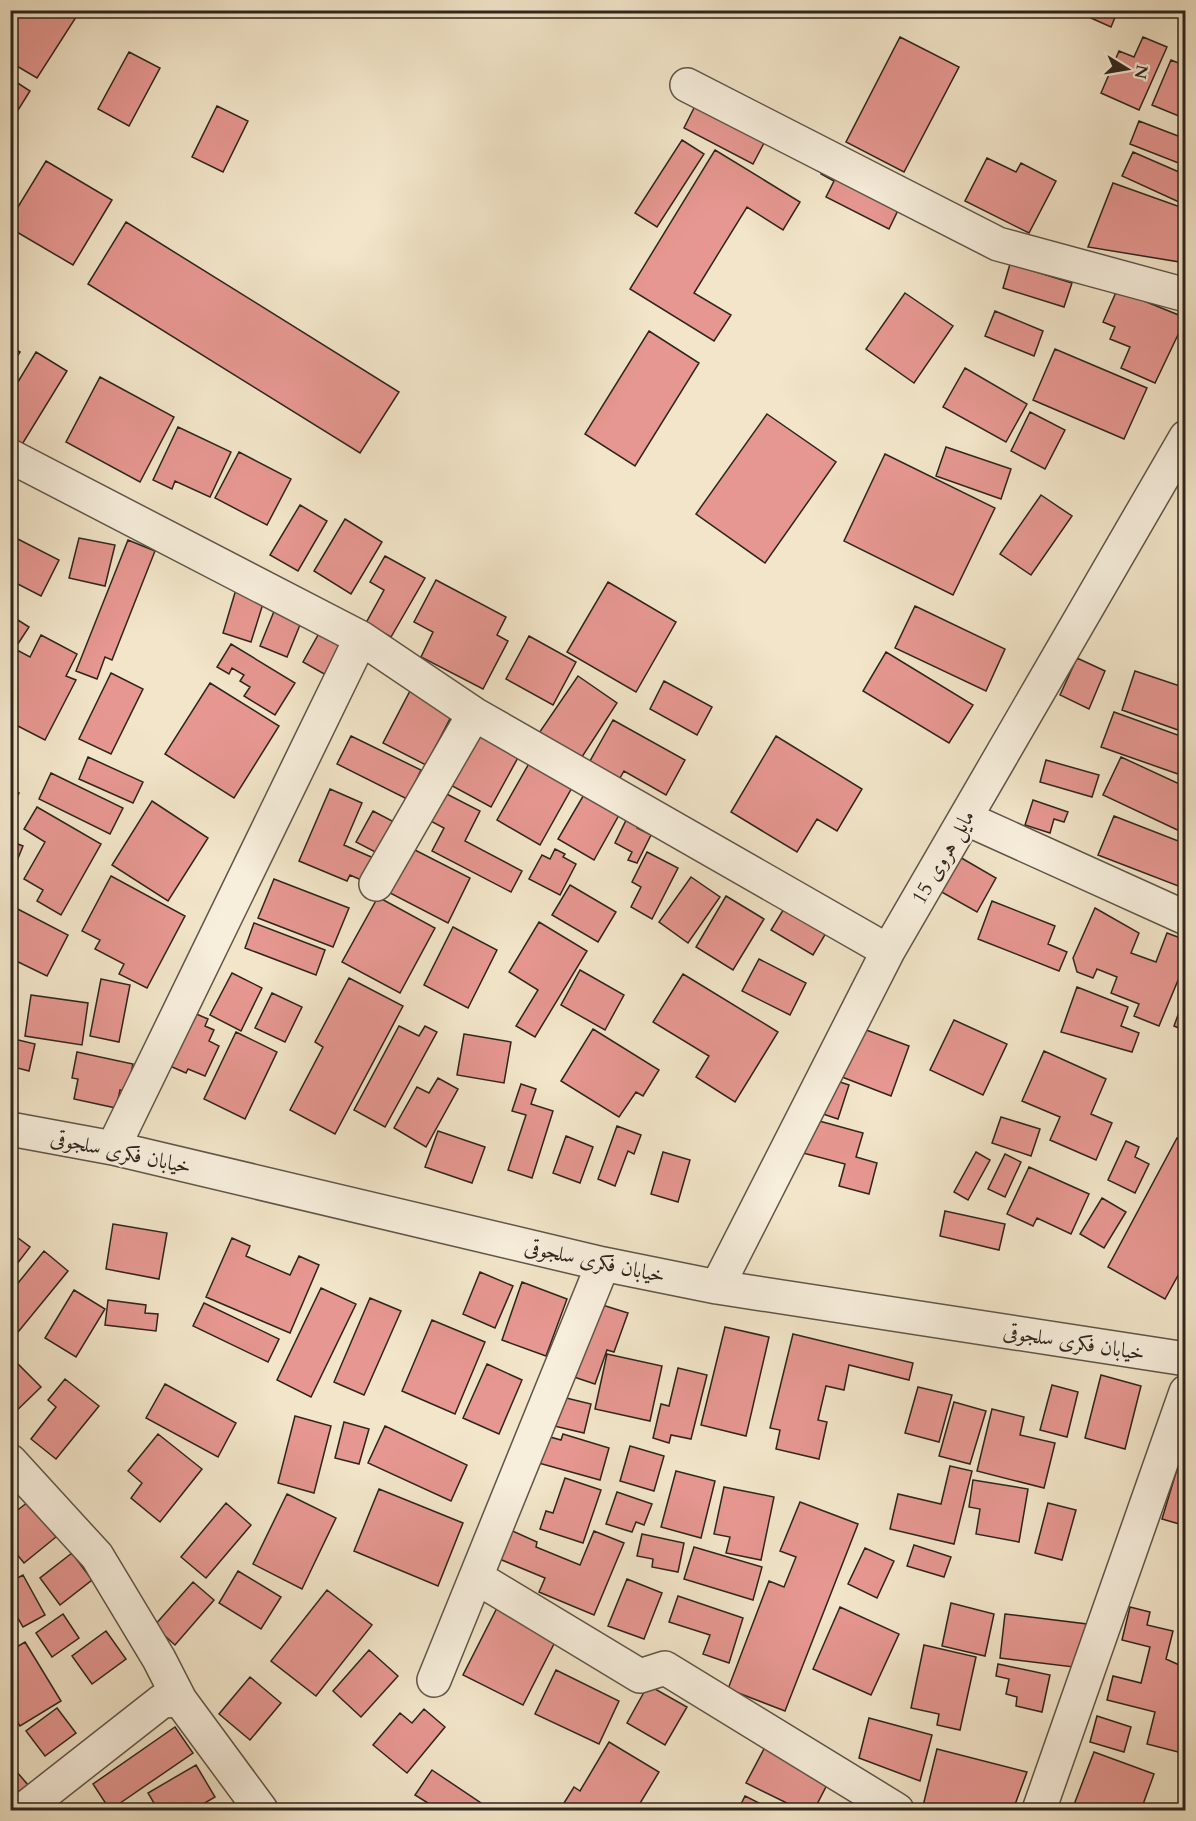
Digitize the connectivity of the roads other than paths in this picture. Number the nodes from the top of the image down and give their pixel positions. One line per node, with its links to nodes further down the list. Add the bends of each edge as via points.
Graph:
1 (687, 85): 2 (street, via 998,244)
2 (1185, 295)
3 (1185, 437): 7 (street, مایل هروی 15)
4 (10, 456): 5 (street)
5 (361, 638): 6 (street); 12 (street)
6 (474, 714): 8 (street); 10 (street)
7 (965, 818): 9 (street); 10 (street, مایل هروی 15)
8 (376, 884)
9 (1185, 918)
10 (888, 951): 14 (street, مایل هروی 15)
11 (10, 1129): 12 (street, خیابان فکری سلجوقی)
12 (113, 1148): 13 (street, خیابان فکری سلجوقی)
13 (603, 1264): 14 (street, خیابان فکری سلجوقی); 18 (street)
14 (717, 1287): 15 (street, خیابان فکری سلجوقی)
15 (1185, 1359)
16 (1185, 1392): 24 (street)
17 (10, 1461): 20 (street, via 97,1556)
18 (476, 1577): 19 (street); 23 (street, via 640,1676 665,1668)
19 (434, 1680)
20 (180, 1700): 21 (street, via 162,1701); 22 (street)
21 (23, 1810)
22 (261, 1810)
23 (897, 1810)
24 (1039, 1810)

